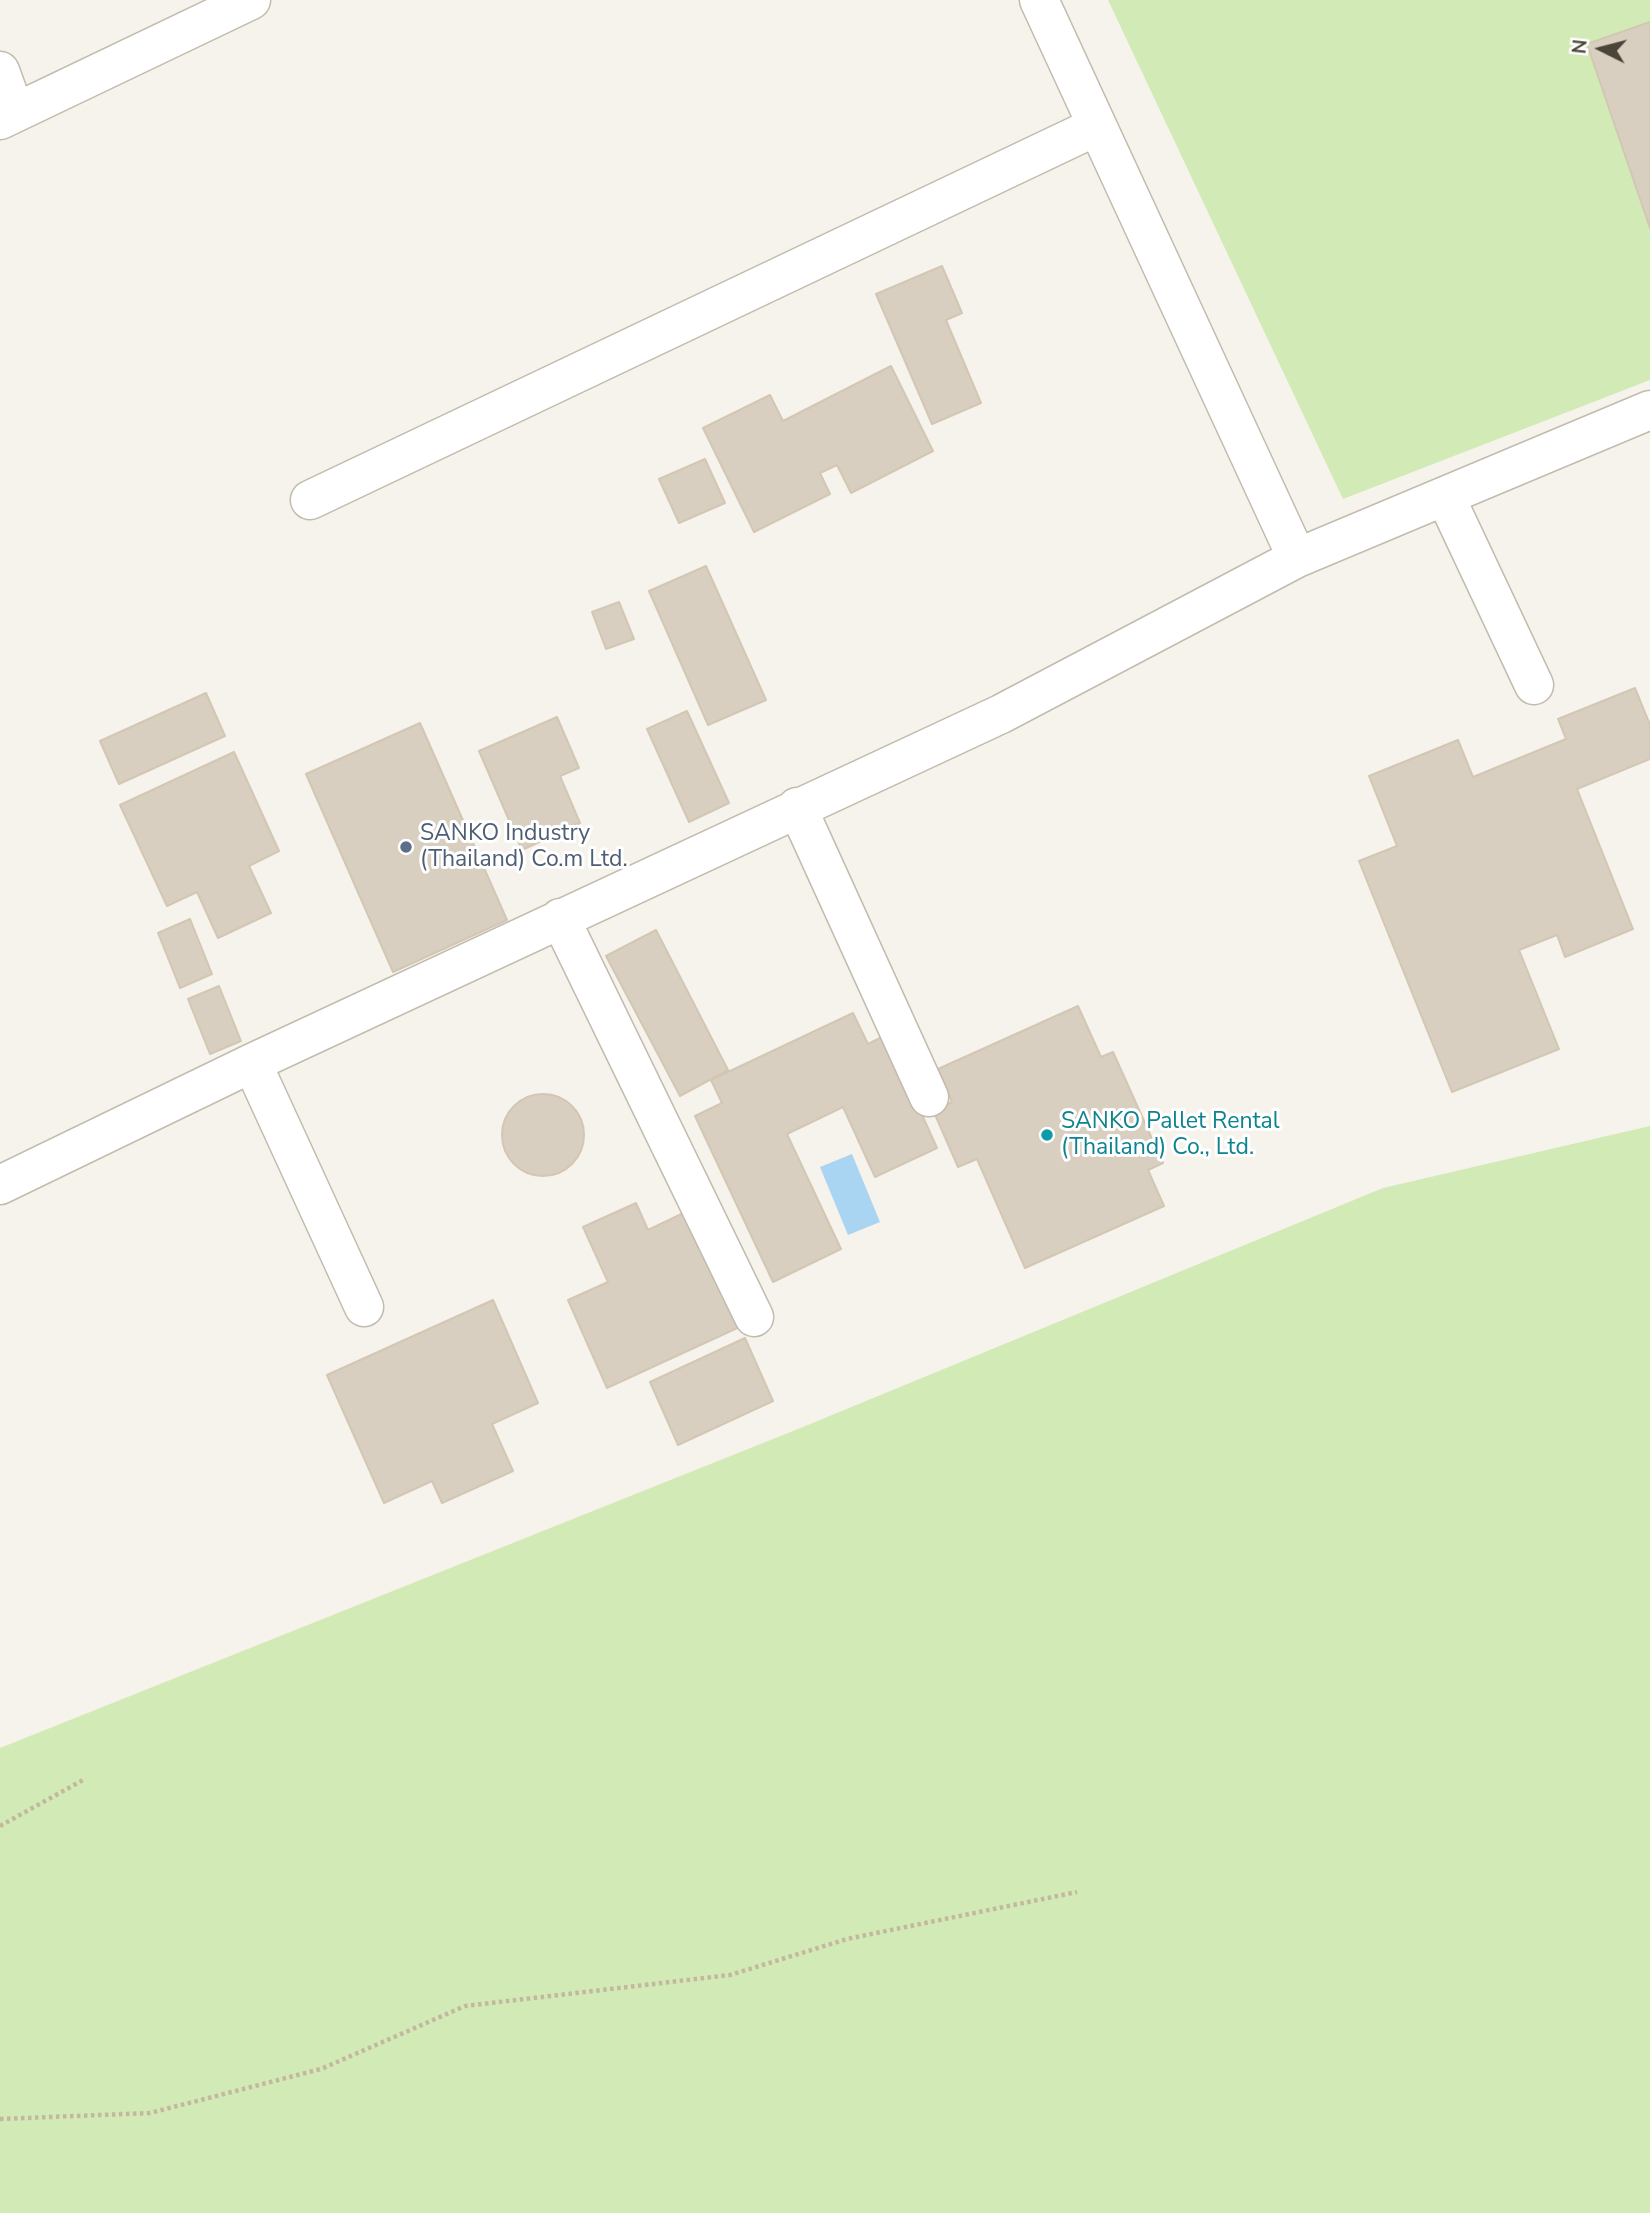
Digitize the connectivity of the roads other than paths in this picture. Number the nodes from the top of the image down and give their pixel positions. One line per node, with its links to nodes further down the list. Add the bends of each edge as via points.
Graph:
1 (251, 0): 4 (street)
2 (1039, 0): 5 (street)
3 (0, 71): 4 (street)
4 (8, 116)
5 (1097, 126): 8 (street); 9 (street)
6 (1650, 410): 7 (street)
7 (1445, 496): 9 (street); 10 (street)
8 (310, 500)
9 (1297, 558): 11 (street, via 1000,714)
10 (1534, 685)
11 (797, 807): 12 (street); 14 (street)
12 (560, 918): 13 (street); 17 (street)
13 (252, 1063): 15 (street); 16 (street)
14 (929, 1097)
15 (2, 1179)
16 (364, 1307)
17 (754, 1317)

